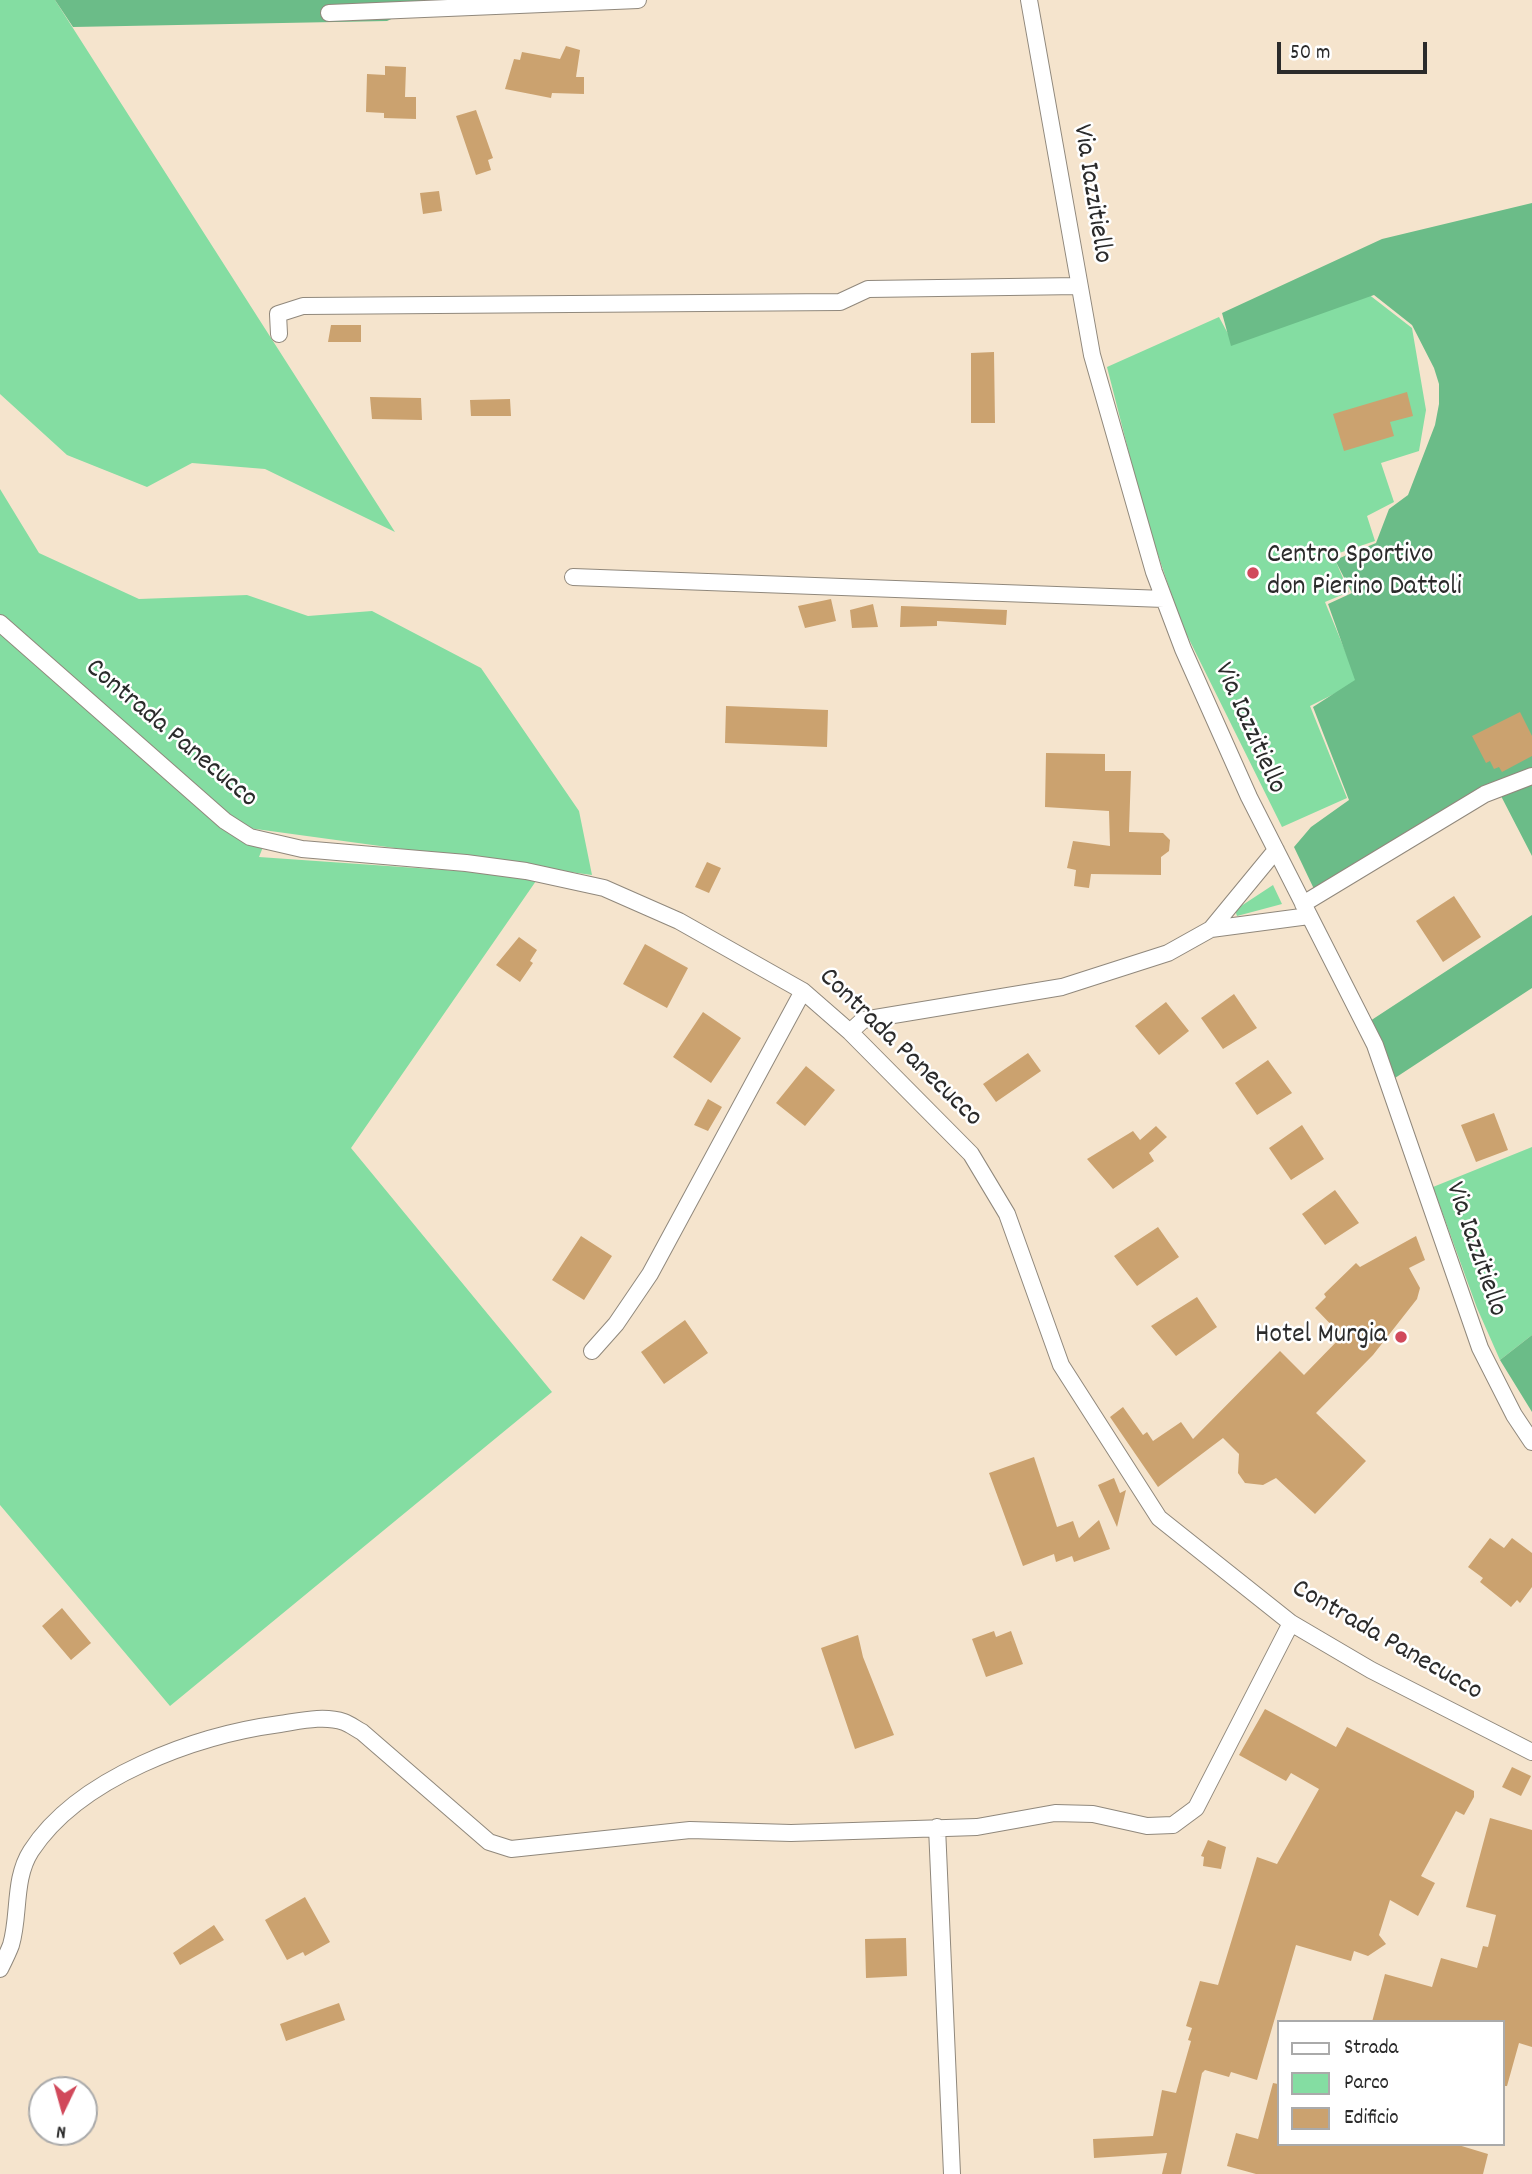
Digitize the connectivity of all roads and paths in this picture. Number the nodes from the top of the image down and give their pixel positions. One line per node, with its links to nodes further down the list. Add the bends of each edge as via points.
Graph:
1 (638, 0): 3 (street)
2 (1029, 0): 4 (street, Via Iazzitiello)
3 (329, 13)
4 (1079, 286): 5 (street, via 867,289 840,302 303,306 278,314); 7 (street, Via Iazzitiello, via 1092,355)
5 (279, 334)
6 (573, 577): 7 (street)
7 (1164, 599): 10 (street, Via Iazzitiello)
8 (0, 623): 13 (street, Contrada Panecucco, via 225,821 250,837 328,853 393,855 526,871 604,888 679,921)
9 (1532, 776): 11 (street, via 1485,794)
10 (1276, 850): 11 (street, Via Iazzitiello); 12 (street)
11 (1306, 910): 12 (street); 16 (street, Via Iazzitiello, via 1375,1045 1480,1348)
12 (1211, 929): 14 (street, via 1168,953 1062,987 863,1020)
13 (803, 991): 14 (street, Contrada Panecucco); 15 (street, via 650,1274)
14 (850, 1032): 17 (street, Contrada Panecucco, via 971,1154 1007,1214 1061,1365 1159,1518)
15 (592, 1351)
16 (1532, 1442)
17 (1291, 1623): 18 (street, Contrada Panecucco, via 1371,1670); 19 (street, via 1196,1808 1173,1825 1147,1826 1093,1814 1055,1813 977,1827)
18 (1532, 1752)
19 (937, 1827): 20 (street, via 791,1833 690,1830 511,1849 489,1842 362,1732 343,1721 314,1719 244,1729 162,1754 103,1784 55,1823 30,1853 19,1884 11,1943); 21 (street)
20 (0, 1969)
21 (952, 2174)

